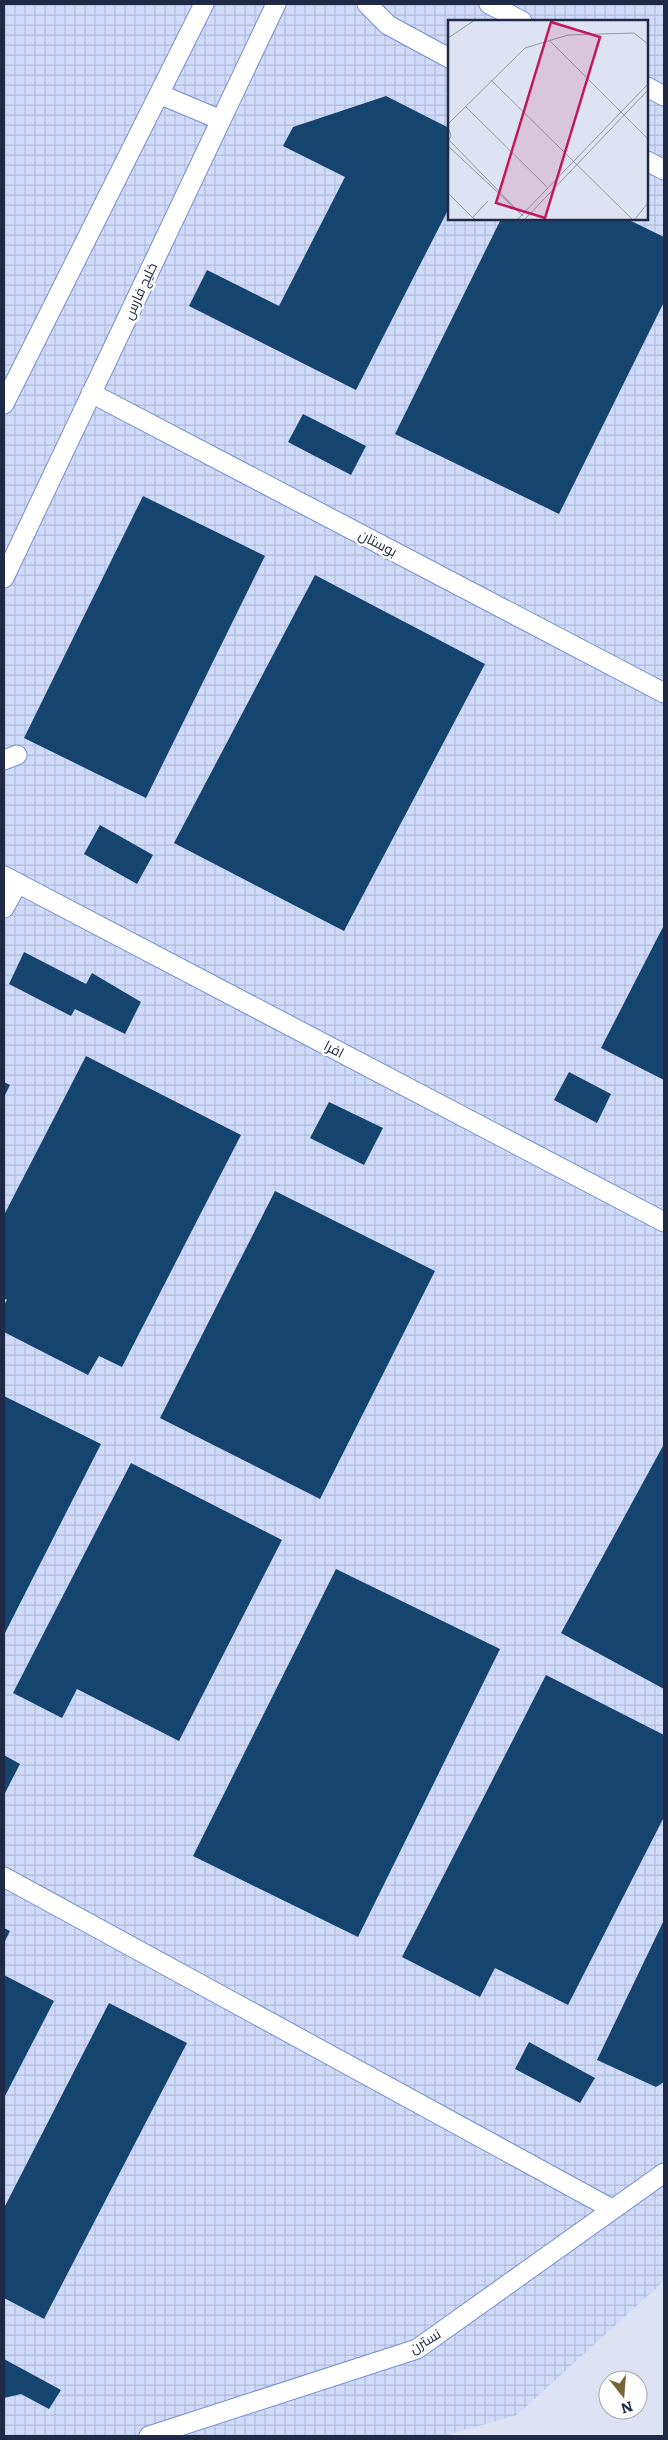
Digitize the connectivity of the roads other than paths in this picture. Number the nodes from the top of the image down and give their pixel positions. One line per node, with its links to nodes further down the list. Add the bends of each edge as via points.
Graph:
1 (204, 4): 8 (lane)
2 (276, 4): 10 (lane, خلیج فارس)
3 (367, 4): 6 (lane, via 388,25)
4 (489, 4): 5 (lane)
5 (520, 20)
6 (448, 57)
7 (648, 88): 9 (lane)
8 (159, 94): 10 (lane); 14 (lane)
9 (664, 96)
10 (221, 120): 13 (lane, خلیج فارس)
11 (648, 162): 12 (lane)
12 (664, 170)
13 (91, 393): 15 (lane, خلیج فارس); 16 (lane, بوستان)
14 (4, 404)
15 (4, 578)
16 (664, 693)
17 (11, 880): 18 (lane); 19 (lane, افرا)
18 (4, 908)
19 (664, 1222)
20 (4, 1877): 22 (lane)
21 (664, 2173): 22 (lane, نسترن)
22 (612, 2210): 23 (lane, نسترن, via 417,2349)
23 (149, 2436)

